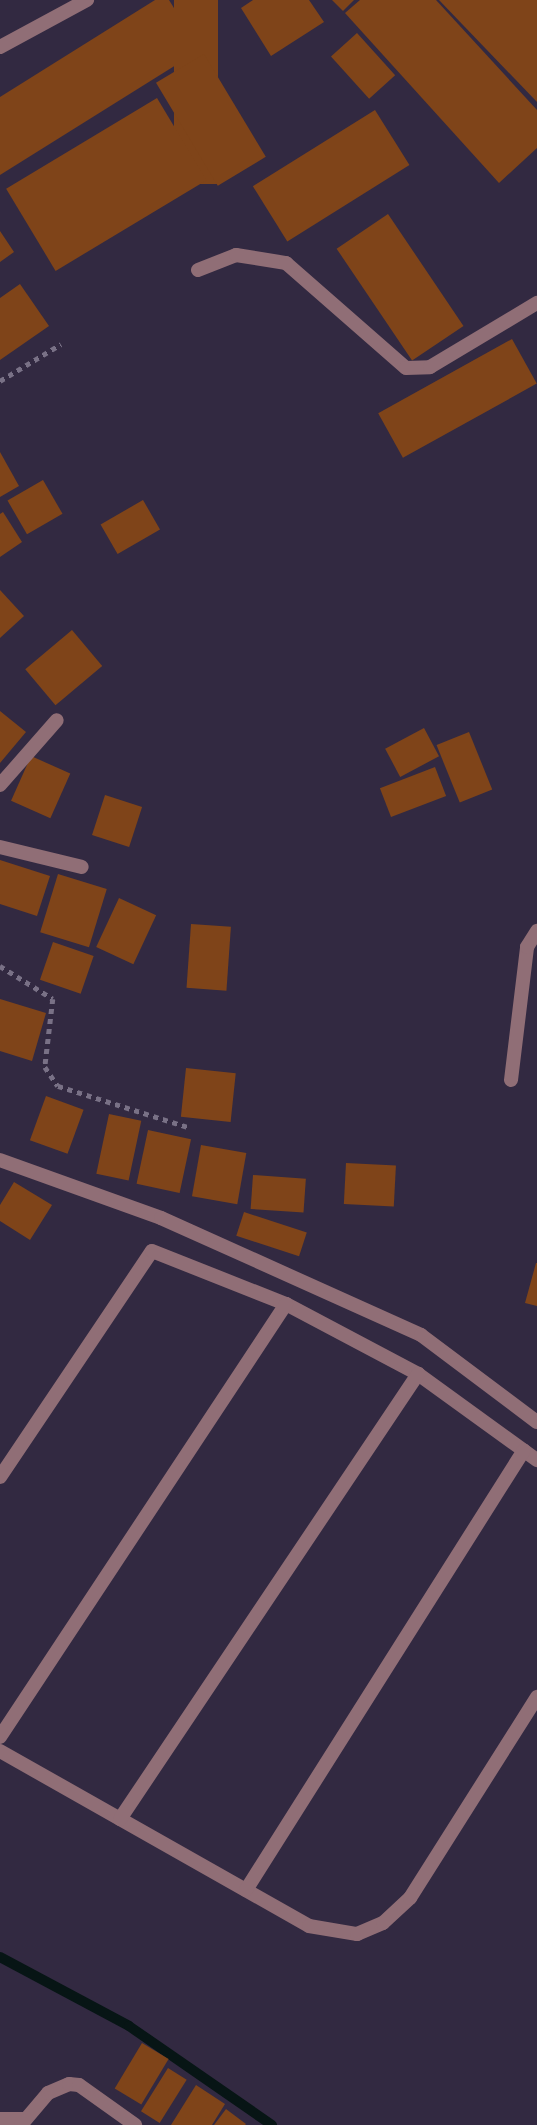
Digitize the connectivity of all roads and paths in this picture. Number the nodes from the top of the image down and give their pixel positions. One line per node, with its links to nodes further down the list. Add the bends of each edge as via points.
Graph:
1 (87, 0): 2 (street)
2 (0, 47)
3 (198, 270): 4 (street, via 236,256 286,263 407,368 430,368)
4 (537, 303)
5 (61, 344): 6 (path)
6 (0, 381)
7 (57, 720): 8 (street)
8 (0, 785)
9 (0, 847): 10 (street)
10 (82, 867)
11 (537, 931): 13 (street, via 527,947)
12 (0, 966): 14 (path, via 53,999 45,1067 58,1086)
13 (511, 1080)
14 (191, 1128)
15 (0, 1160): 18 (street, via 161,1218 421,1335)
16 (286, 1304): 17 (street); 21 (street, via 152,1251); 23 (street)
17 (418, 1374): 19 (street); 25 (street)
18 (537, 1422)
19 (524, 1450): 20 (street); 26 (street)
20 (537, 1460)
21 (0, 1477)
22 (537, 1698): 26 (street, via 410,1898 383,1923 357,1934 337,1934 309,1926)
23 (0, 1737)
24 (0, 1751): 25 (street)
25 (120, 1819): 26 (street)
26 (246, 1890)
27 (0, 2119): 28 (street)
28 (23, 2122): 29 (street, via 48,2093 69,2084 79,2085)
29 (135, 2125)

